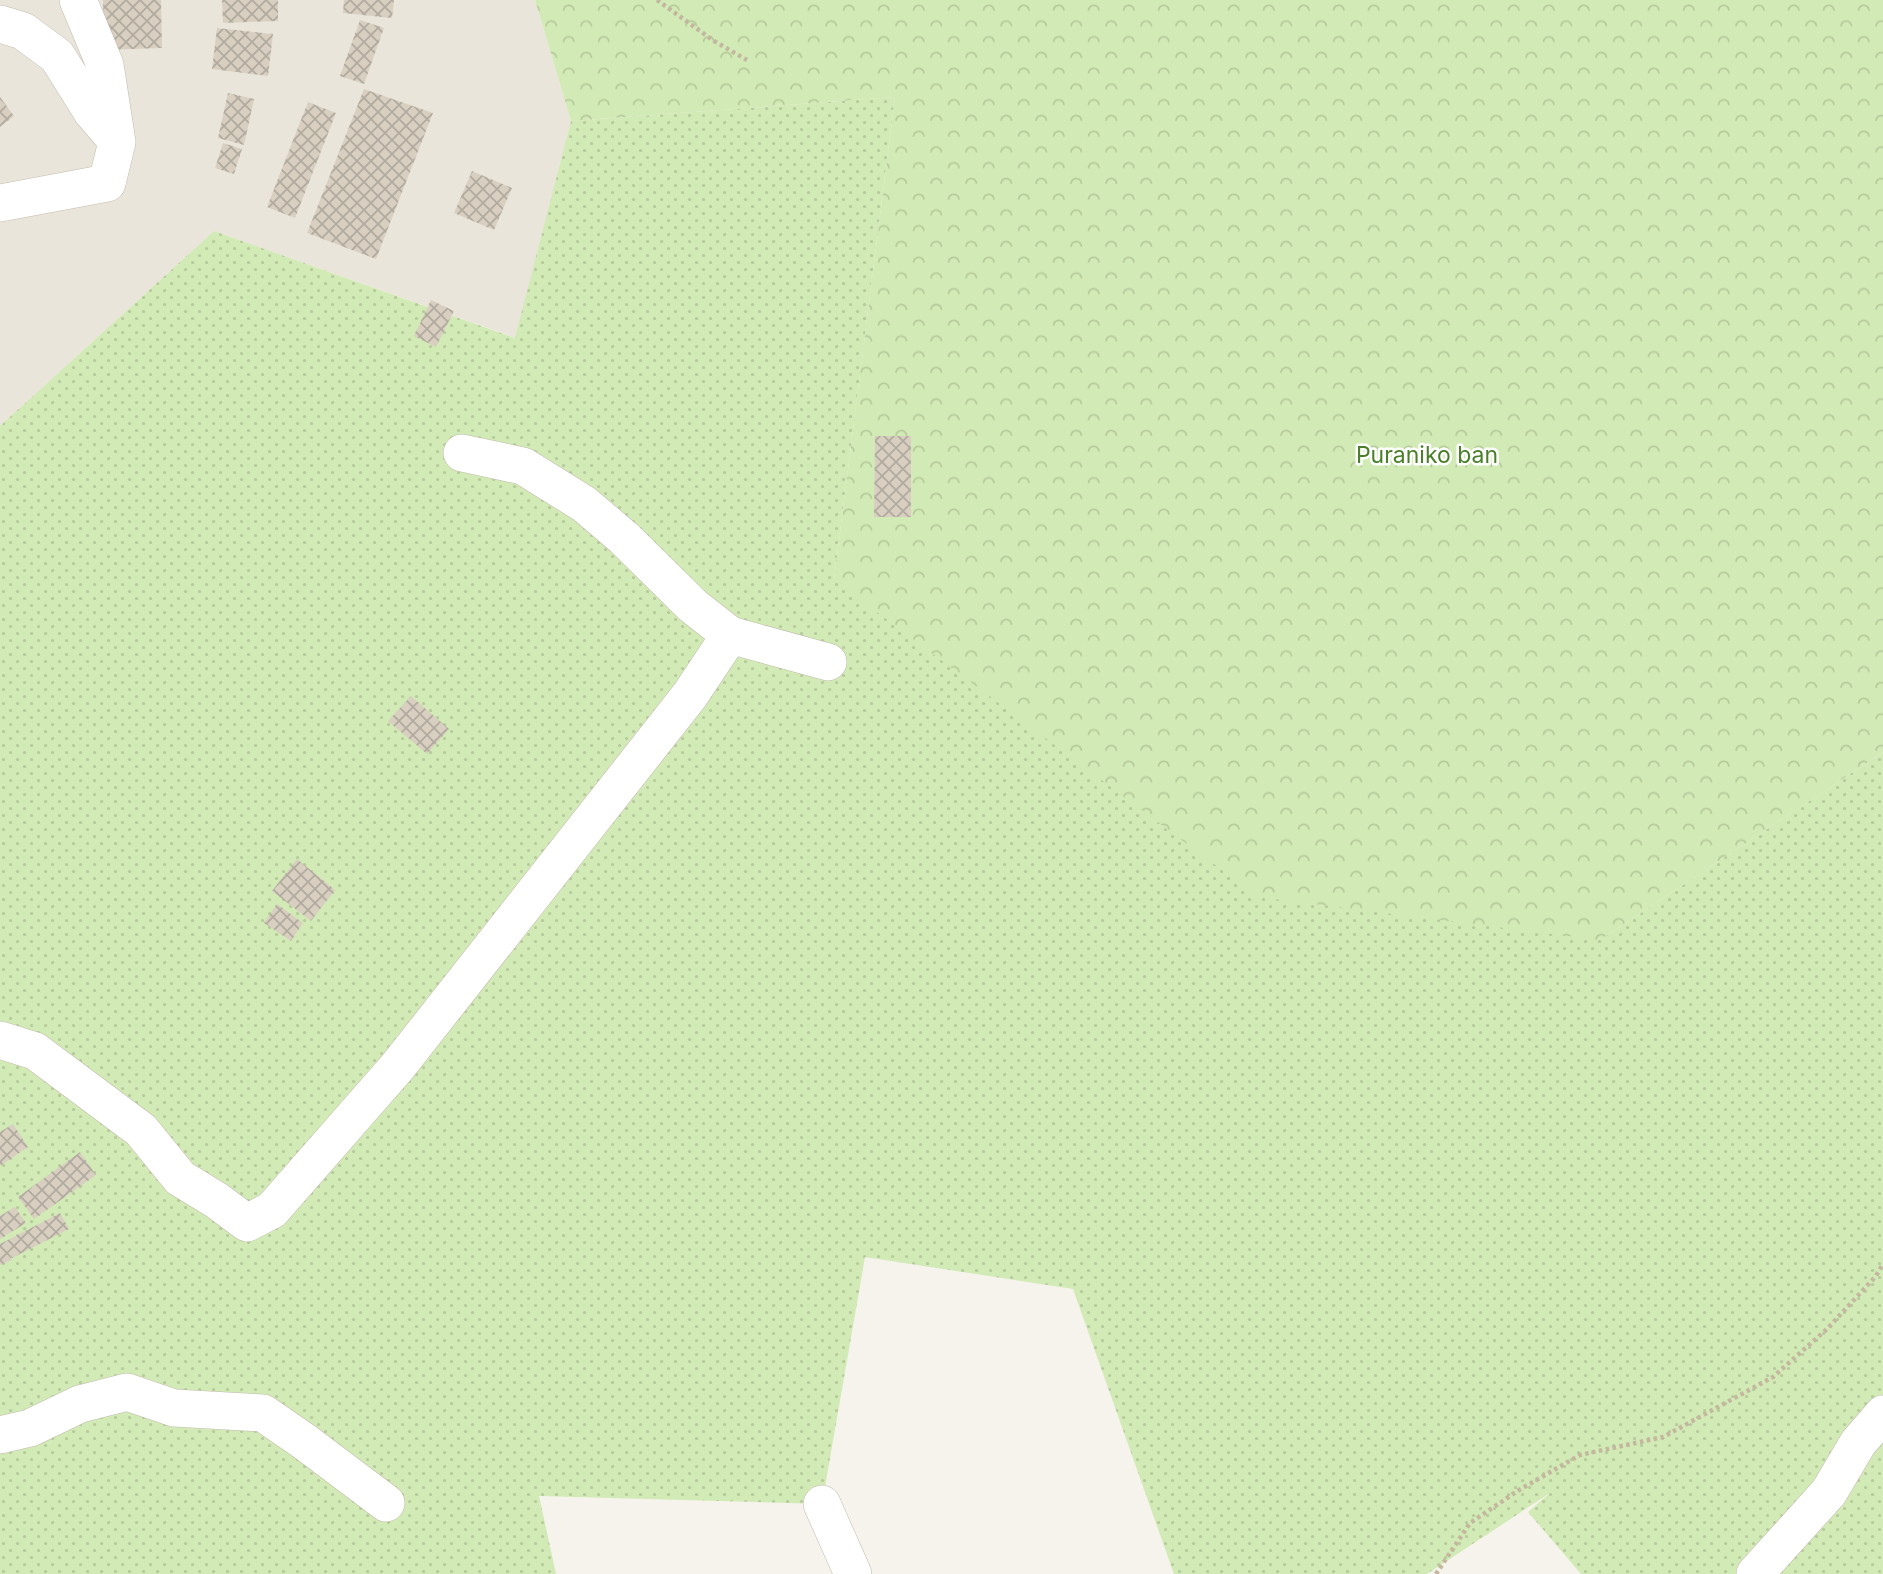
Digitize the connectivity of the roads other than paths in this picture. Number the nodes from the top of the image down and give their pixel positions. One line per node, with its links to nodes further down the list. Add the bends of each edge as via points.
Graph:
1 (78, 0): 3 (street, via 105,65)
2 (0, 24): 3 (street, via 23,32 57,56)
3 (117, 142): 4 (street, via 107,183)
4 (0, 203)
5 (462, 453): 6 (street, via 523,466 584,504)
6 (730, 635): 7 (street); 8 (street, via 681,706 398,1066 272,1210 247,1223 180,1178 141,1130 75,1080 35,1051)
7 (828, 662)
8 (0, 1040)
9 (1883, 1414): 14 (street, via 1858,1443 1829,1492)
10 (0, 1435): 11 (street, via 30,1428 80,1404 127,1392 174,1408 262,1413)
11 (386, 1503)
12 (822, 1504): 13 (street)
13 (853, 1574)
14 (1755, 1574)

